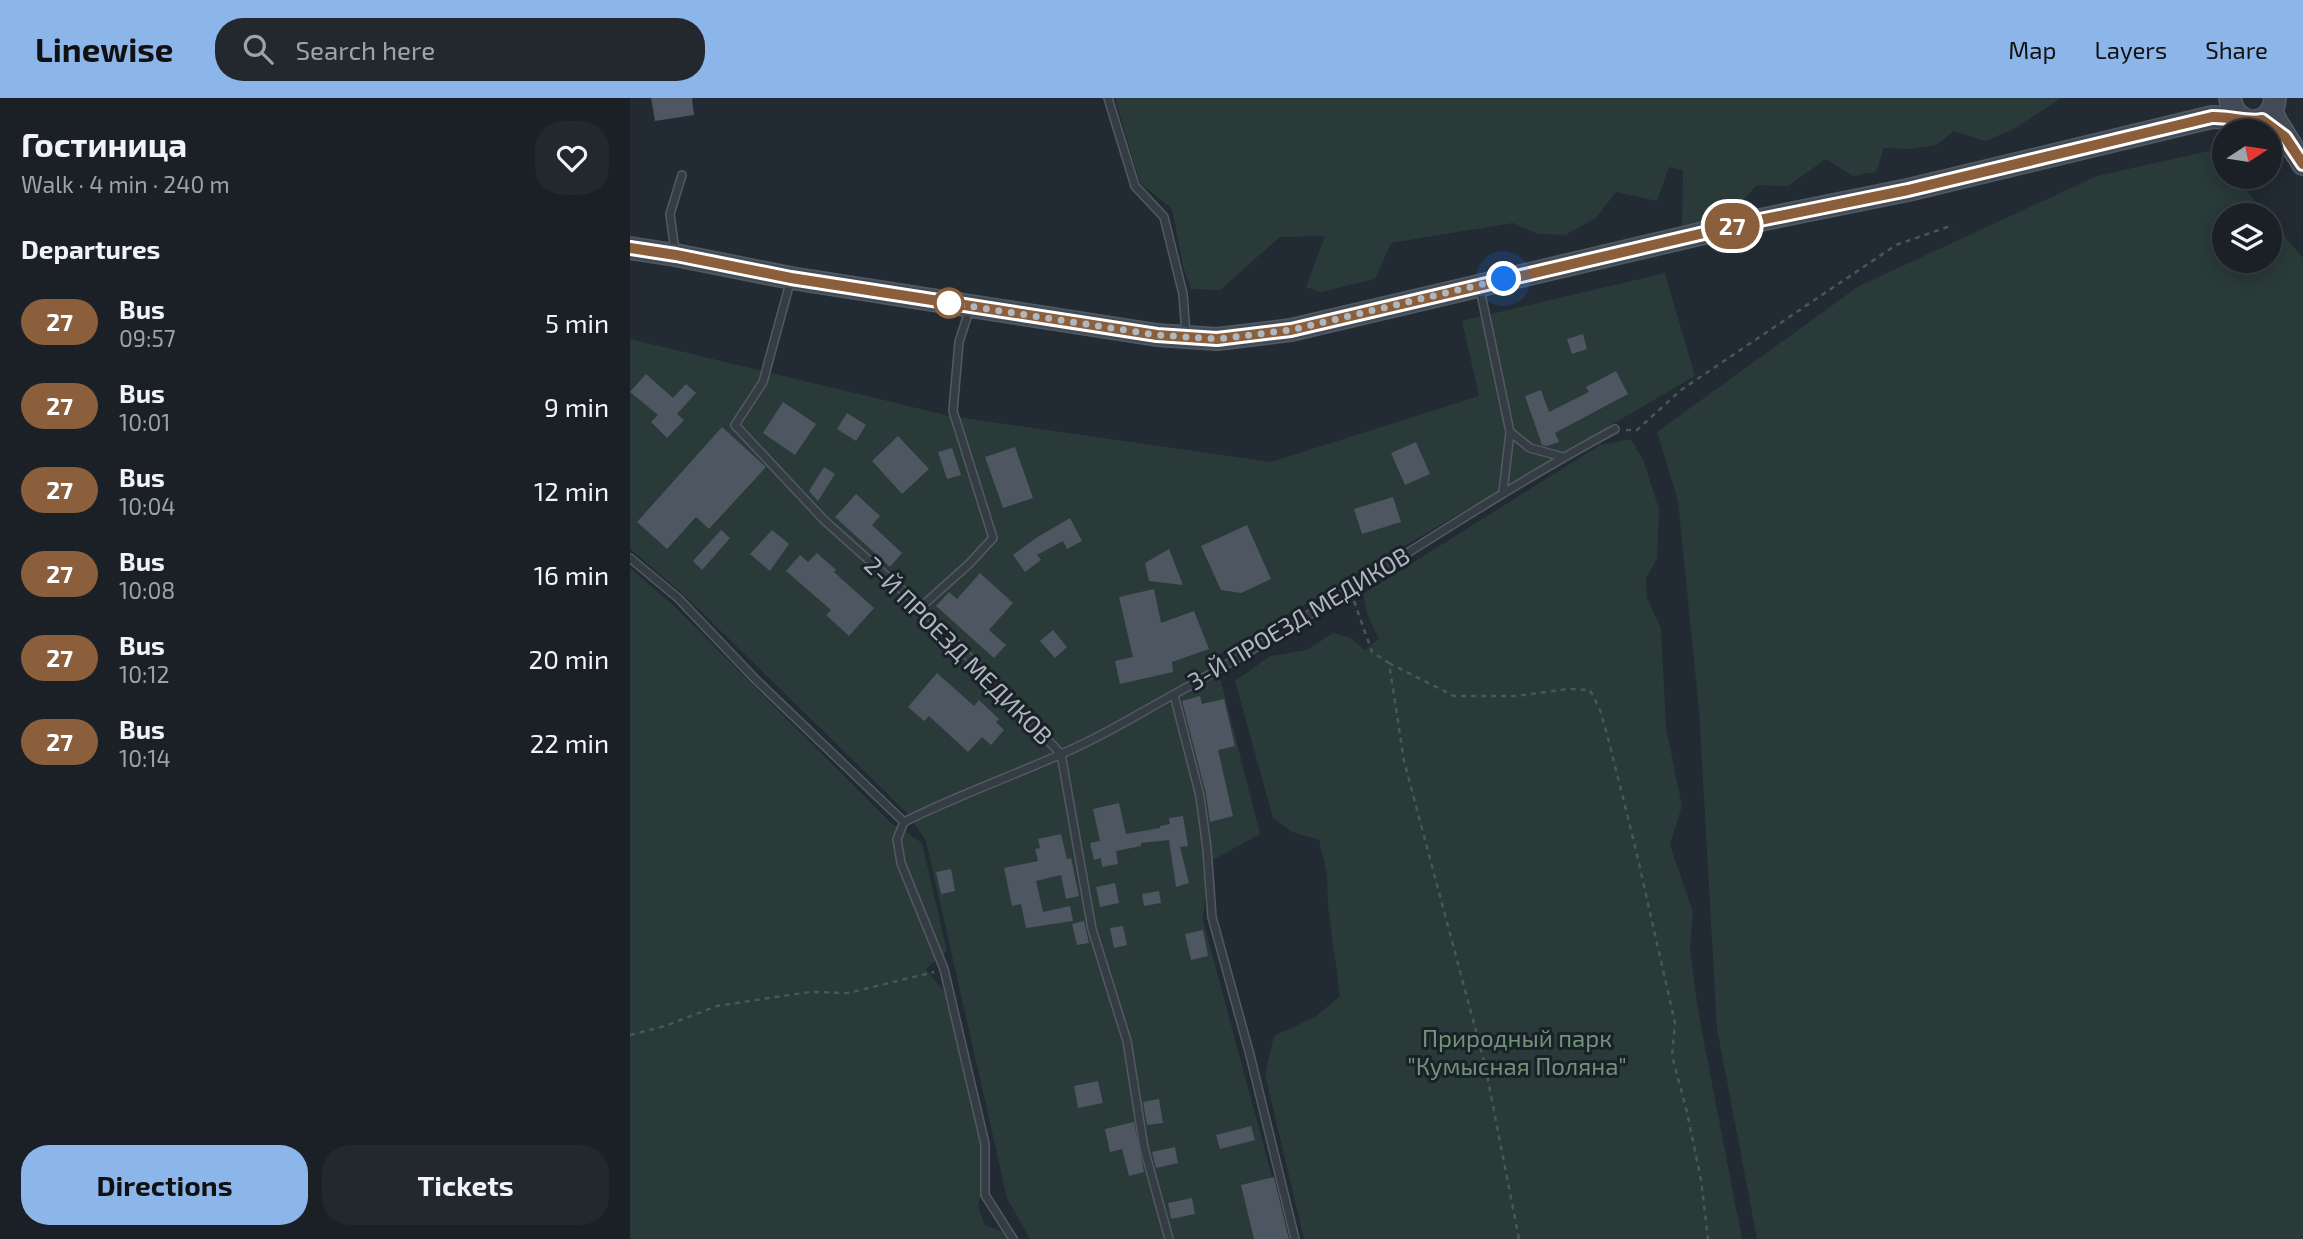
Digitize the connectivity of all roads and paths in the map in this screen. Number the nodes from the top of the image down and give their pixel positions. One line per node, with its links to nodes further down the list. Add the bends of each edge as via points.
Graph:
1 (1108, 98): 11 (lane, via 1135,186 1164,217 1183,293)
2 (2252, 108): 3 (street, via 2285,137); 9 (street)
3 (2303, 164)
4 (682, 175): 7 (lane, via 670,214)
5 (1953, 225): 12 (path, via 1896,245 1681,390 1637,430)
6 (630, 248): 7 (street)
7 (676, 255): 8 (street)
8 (791, 278): 10 (street); 18 (lane, 2-Й ПРОЕЗД МЕДИКОВ, via 762,382 735,425 824,520)
9 (1479, 285): 11 (street, via 1291,330 1217,339); 13 (lane)
10 (970, 307): 11 (street); 18 (lane, via 959,342 953,411 993,538)
11 (1186, 337)
12 (1615, 429): 14 (lane, 3-Й ПРОЕЗД МЕДИКОВ)
13 (1510, 432): 14 (lane, via 1531,448); 15 (lane)
14 (1563, 457): 15 (lane, 3-Й ПРОЕЗД МЕДИКОВ)
15 (1503, 492): 17 (lane, 3-Й ПРОЕЗД МЕДИКОВ)
16 (630, 558): 22 (lane, via 678,598)
17 (1350, 590): 19 (path, via 1372,652); 20 (lane, 3-Й ПРОЕЗД МЕДИКОВ)
18 (921, 607): 21 (lane, 2-Й ПРОЕЗД МЕДИКОВ)
19 (1389, 663): 28 (path, via 1404,761 1485,1065); 29 (path, via 1454,696 1590,690 1600,710 1622,792 1675,1023 1672,1056 1698,1167)
20 (1174, 695): 21 (lane); 27 (lane, 3-Й ПРОЕЗД МЕДИКОВ, via 1200,796 1212,917)
21 (1061, 754): 22 (lane); 26 (lane, 2-Й ПРОЕЗД МЕДИКОВ, via 1092,929 1127,1041 1144,1147)
22 (904, 822): 23 (lane, via 897,839 901,863)
23 (944, 969): 24 (path, via 848,993 810,992 718,1006); 25 (lane, via 985,1144 985,1195)
24 (630, 1035)
25 (1013, 1239)
26 (1169, 1239)
27 (1295, 1239)
28 (1519, 1239)
29 (1708, 1239)

